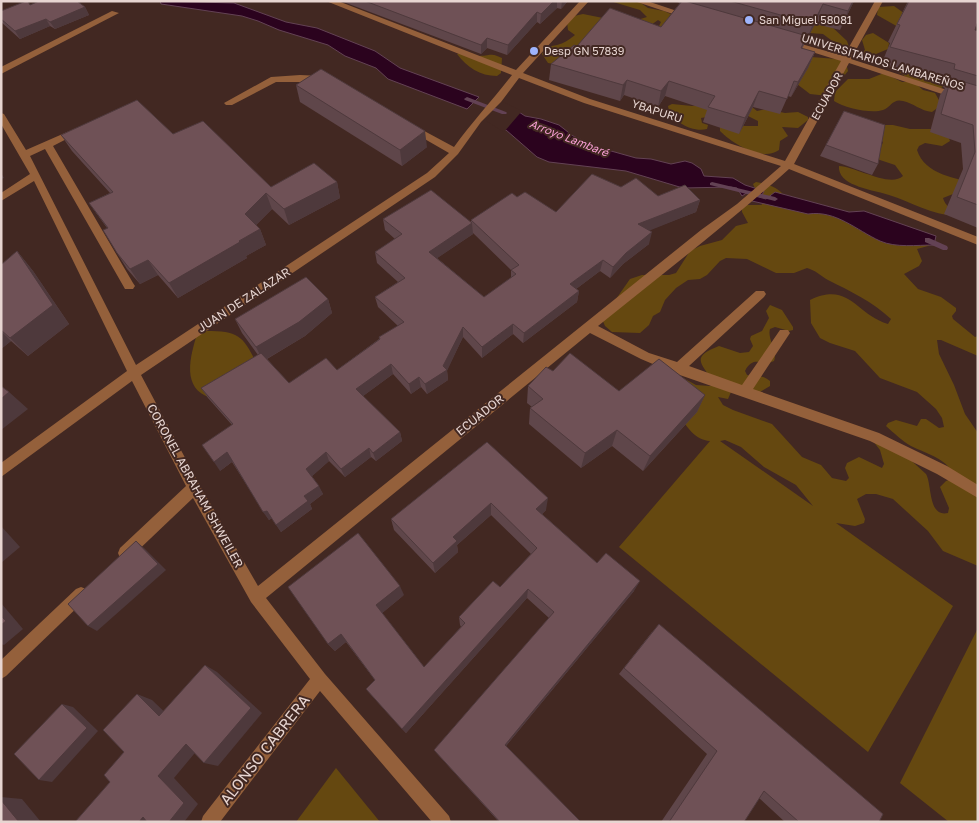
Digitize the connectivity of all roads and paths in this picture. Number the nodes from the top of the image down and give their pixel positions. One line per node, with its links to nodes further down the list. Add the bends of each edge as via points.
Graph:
1 (330, 1): 10 (street, YBAPURU)
2 (585, 1): 10 (street)
3 (638, 1): 6 (street)
4 (879, 1): 8 (street, ECUADOR)
5 (115, 13): 9 (street)
6 (695, 17)
7 (780, 42): 8 (street, UNIVERSITARIOS LAMBAREÑOS)
8 (847, 60): 13 (street, UNIVERSITARIOS LAMBAREÑOS); 20 (street, ECUADOR)
9 (1, 71)
10 (516, 75): 18 (street, JUAN DE ZALAZAR); 20 (street, YBAPURU, via 604,107)
11 (331, 81): 12 (street, via 274,79)
12 (229, 103)
13 (978, 103)
14 (1, 116): 19 (street, CORONEL ABRAHAM SHWEILER)
15 (406, 124): 18 (street)
16 (90, 125): 17 (street)
17 (47, 144): 19 (street); 24 (street)
18 (455, 152): 29 (street, JUAN DE ZALAZAR, via 431,175)
19 (24, 154): 21 (street, CORONEL ABRAHAM SHWEILER)
20 (788, 165): 23 (street, YBAPURU); 26 (street, ECUADOR, via 741,207)
21 (36, 175): 22 (street); 29 (street, CORONEL ABRAHAM SHWEILER)
22 (1, 198)
23 (978, 241)
24 (129, 286)
25 (760, 294): 28 (street)
26 (589, 327): 28 (street); 36 (street, ECUADOR)
27 (784, 334): 30 (street)
28 (678, 369): 30 (street)
29 (134, 373): 31 (street, JUAN DE ZALAZAR); 32 (street, CORONEL ABRAHAM SHWEILER)
30 (744, 393): 33 (street, via 874,437 942,470)
31 (1, 471)
32 (194, 488): 34 (street); 36 (street, CORONEL ABRAHAM SHWEILER)
33 (978, 492)
34 (116, 561)
35 (88, 588): 37 (street)
36 (256, 597): 38 (street, CORONEL ABRAHAM SHWEILER)
37 (1, 671)
38 (320, 679): 39 (street, ALONSO CABRERA); 40 (street, CORONEL ABRAHAM SHWEILER)
39 (209, 822)
40 (443, 822)

